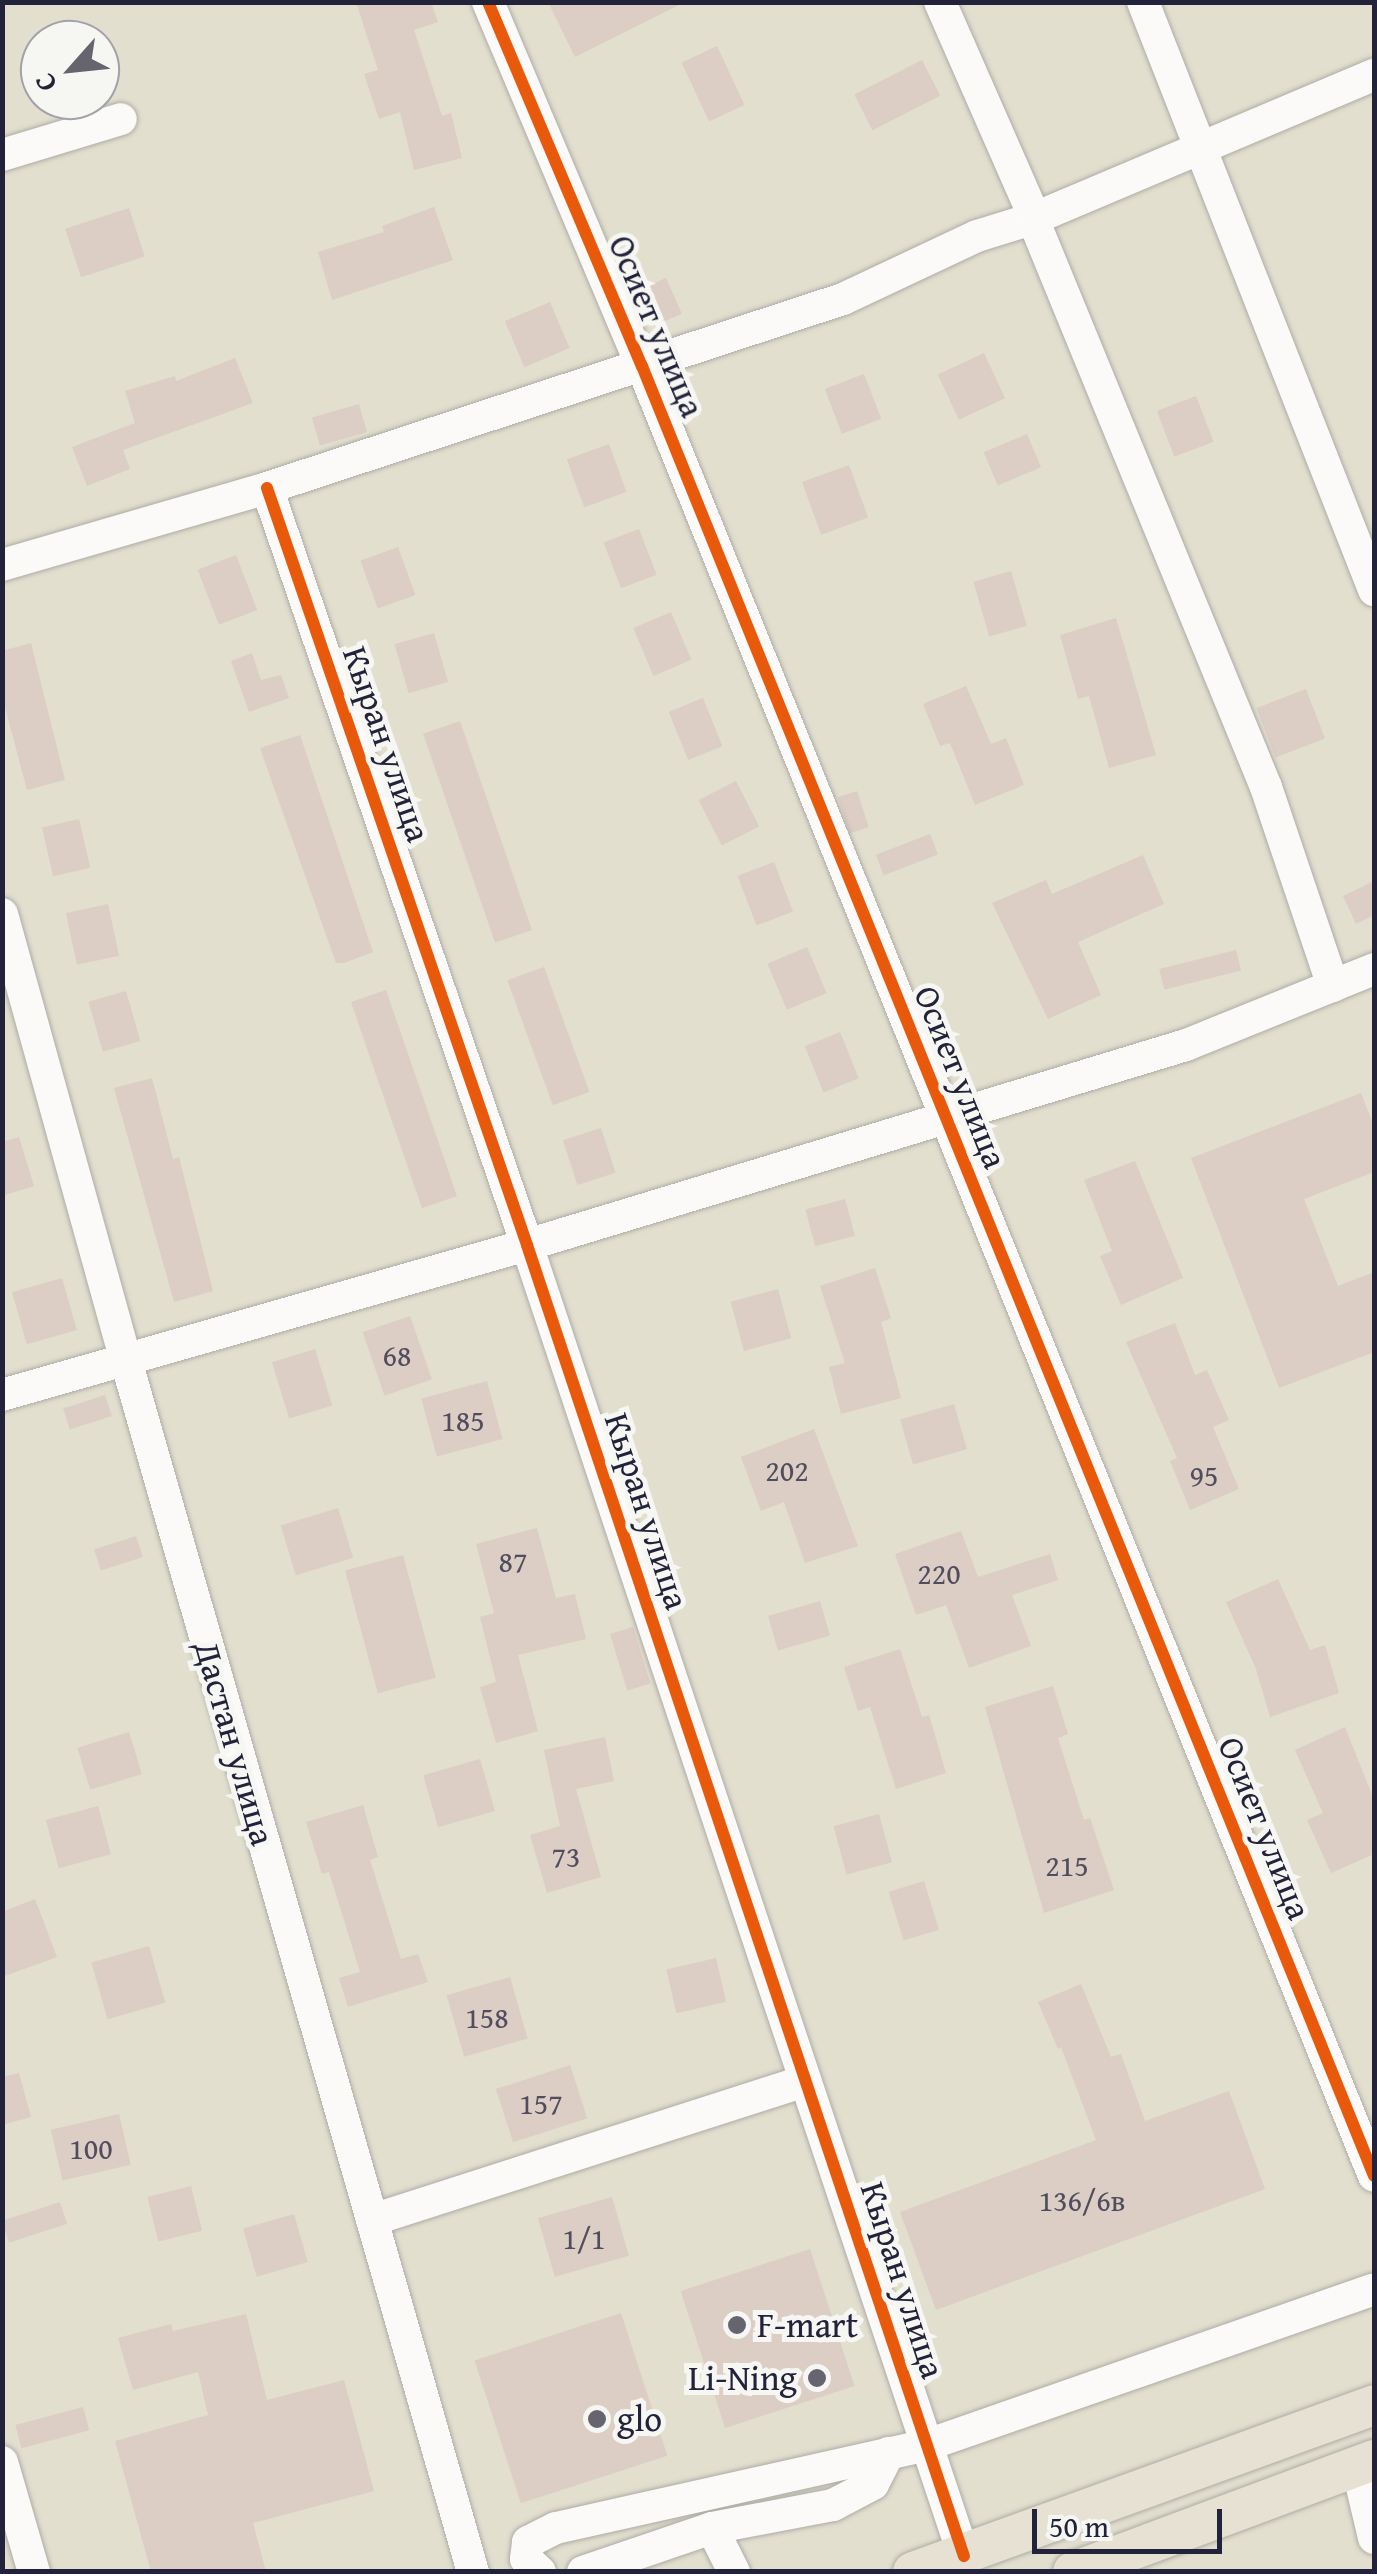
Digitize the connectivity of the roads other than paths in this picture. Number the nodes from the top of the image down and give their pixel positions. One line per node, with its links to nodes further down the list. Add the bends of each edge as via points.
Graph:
1 (488, 2): 9 (street, Осиет улица)
2 (940, 2): 8 (street)
3 (1143, 2): 6 (street)
4 (1374, 75): 6 (street)
5 (121, 119): 7 (street)
6 (1202, 146): 8 (street); 12 (street)
7 (2, 155)
8 (1034, 218): 9 (street, via 976,236 842,299); 15 (street, via 1266,787)
9 (642, 366): 10 (street); 16 (street, Осиет улица)
10 (267, 488): 11 (street); 17 (street, Кыран улица)
11 (2, 565)
12 (1374, 590)
13 (2, 914): 18 (street, Дастан улица)
14 (1374, 969): 15 (street)
15 (1333, 986): 16 (street, via 1186,1044)
16 (944, 1116): 17 (street); 21 (street, Осиет улица)
17 (527, 1246): 18 (street); 20 (street, Кыран улица)
18 (124, 1357): 19 (street); 22 (street, Дастан улица)
19 (2, 1394)
20 (806, 2081): 22 (street); 25 (street, Кыран улица)
21 (1374, 2176)
22 (372, 2220): 34 (street, Дастан улица)
23 (1374, 2289): 25 (street)
24 (1374, 2405): 31 (main road)
25 (926, 2444): 26 (street); 31 (street, Кыран улица)
26 (888, 2454): 29 (street, via 873,2484 833,2505); 32 (street, via 556,2528 528,2542)
27 (2, 2462): 33 (street)
28 (1366, 2463): 30 (street); 39 (main road)
29 (712, 2528): 36 (street); 37 (street)
30 (1374, 2538)
31 (964, 2556): 38 (main road)
32 (533, 2565): 35 (street)
33 (34, 2572)
34 (473, 2572)
35 (493, 2572)
36 (583, 2572)
37 (734, 2572)
38 (913, 2572)
39 (1073, 2572)

